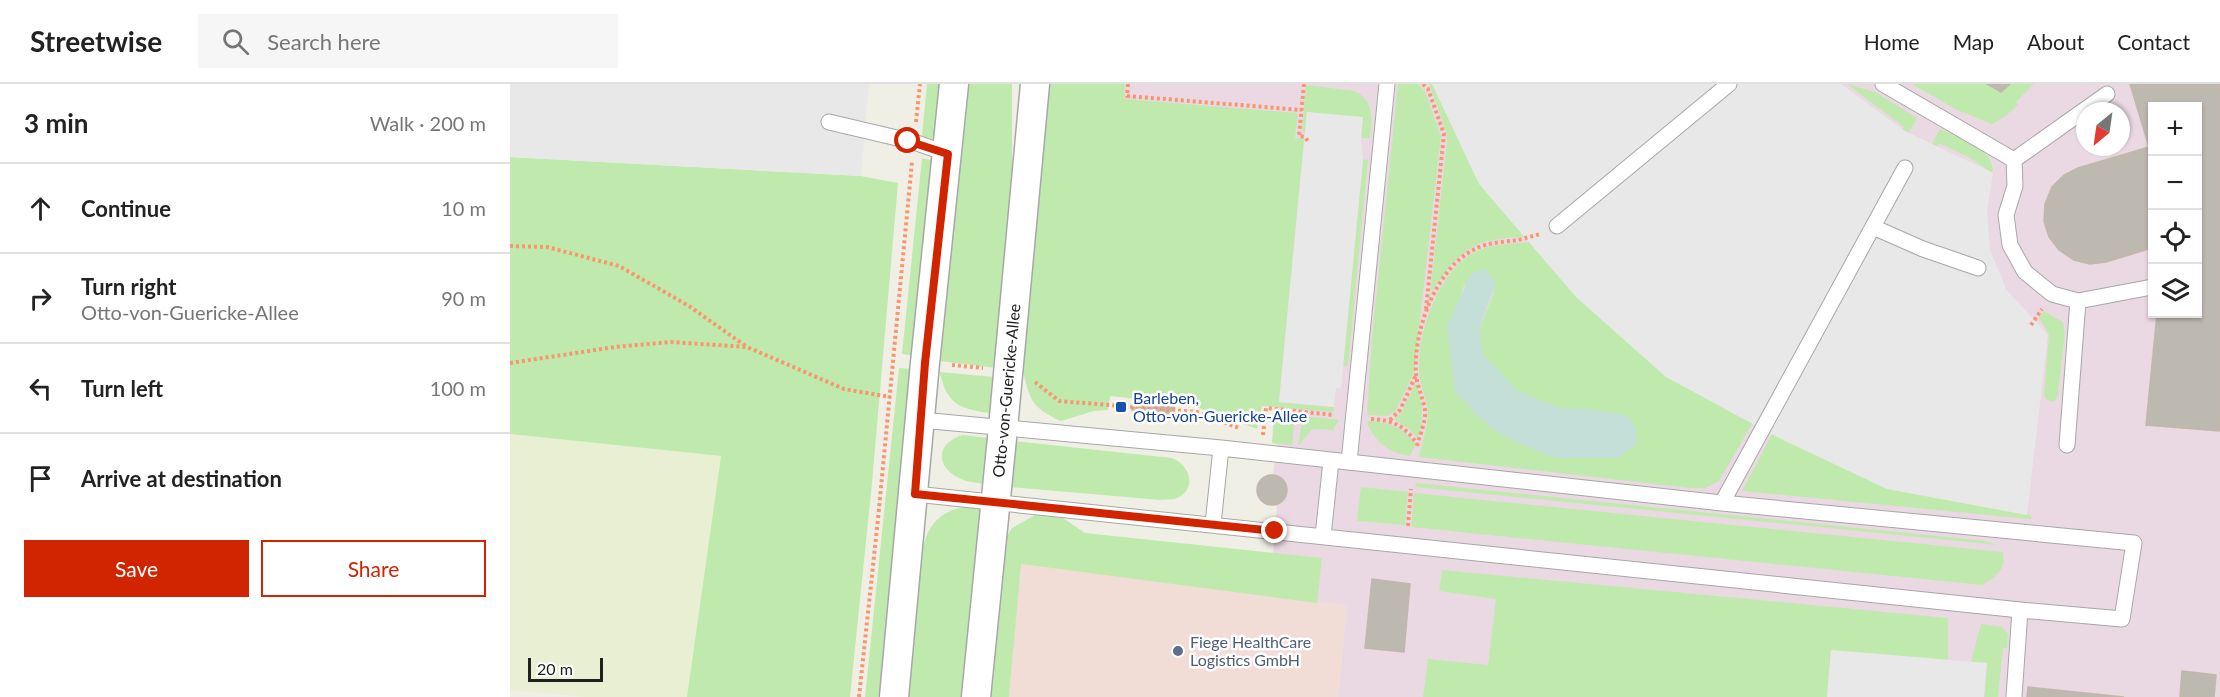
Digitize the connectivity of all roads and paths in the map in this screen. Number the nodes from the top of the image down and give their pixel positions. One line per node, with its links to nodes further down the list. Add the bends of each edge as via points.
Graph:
1 (920, 84): 14 (path)
2 (954, 84): 16 (street)
3 (1035, 84): 33 (street, Otto-von-Guericke-Allee)
4 (1128, 84): 12 (path, via 1127,96)
5 (1304, 84): 12 (path)
6 (1371, 84): 10 (lane)
7 (1423, 84): 25 (path, via 1444,134)
8 (1729, 84): 19 (lane)
9 (1883, 84): 17 (lane)
10 (1387, 85): 38 (lane)
11 (2107, 94): 17 (lane)
12 (1302, 110): 15 (path, via 1299,136)
13 (829, 122): 14 (lane)
14 (914, 142): 16 (lane); 29 (path)
15 (1310, 143)
16 (948, 154): 31 (street)
17 (2014, 160): 24 (lane, via 2014,186 2006,215 2010,245 2025,272 2052,294)
18 (1905, 168): 20 (lane)
19 (1557, 226): 25 (path, via 1468,252 1445,274)
20 (1873, 227): 22 (lane); 42 (lane)
21 (510, 246): 26 (path, via 547,247 619,266 689,306)
22 (1978, 268)
23 (2148, 288): 24 (lane)
24 (2078, 301): 35 (lane)
25 (1426, 312): 28 (path, via 1417,347)
26 (747, 347): 27 (path, via 670,342); 29 (path, via 844,389)
27 (510, 363)
28 (1416, 375): 32 (path, via 1400,410); 39 (path, via 1425,412)
29 (890, 398): 47 (path)
30 (1177, 410): 34 (path, via 1197,412)
31 (921, 420): 33 (lane); 40 (street)
32 (1390, 420)
33 (1004, 428): 36 (lane); 41 (street, Otto-von-Guericke-Allee)
34 (1240, 429)
35 (2067, 445)
36 (1221, 448): 37 (lane); 43 (lane)
37 (1331, 461): 38 (lane); 44 (lane)
38 (1349, 462): 39 (lane)
39 (1412, 468): 42 (lane); 45 (path)
40 (915, 494): 41 (lane); 48 (street)
41 (996, 502): 43 (lane); 49 (street, Otto-von-Guericke-Allee)
42 (1722, 503): 46 (lane, via 2134,543 2122,619)
43 (1213, 524): 44 (lane)
44 (1323, 536): 45 (lane)
45 (1407, 545): 46 (lane)
46 (2020, 610): 50 (lane)
47 (859, 697)
48 (894, 697)
49 (976, 697)
50 (2014, 697)

